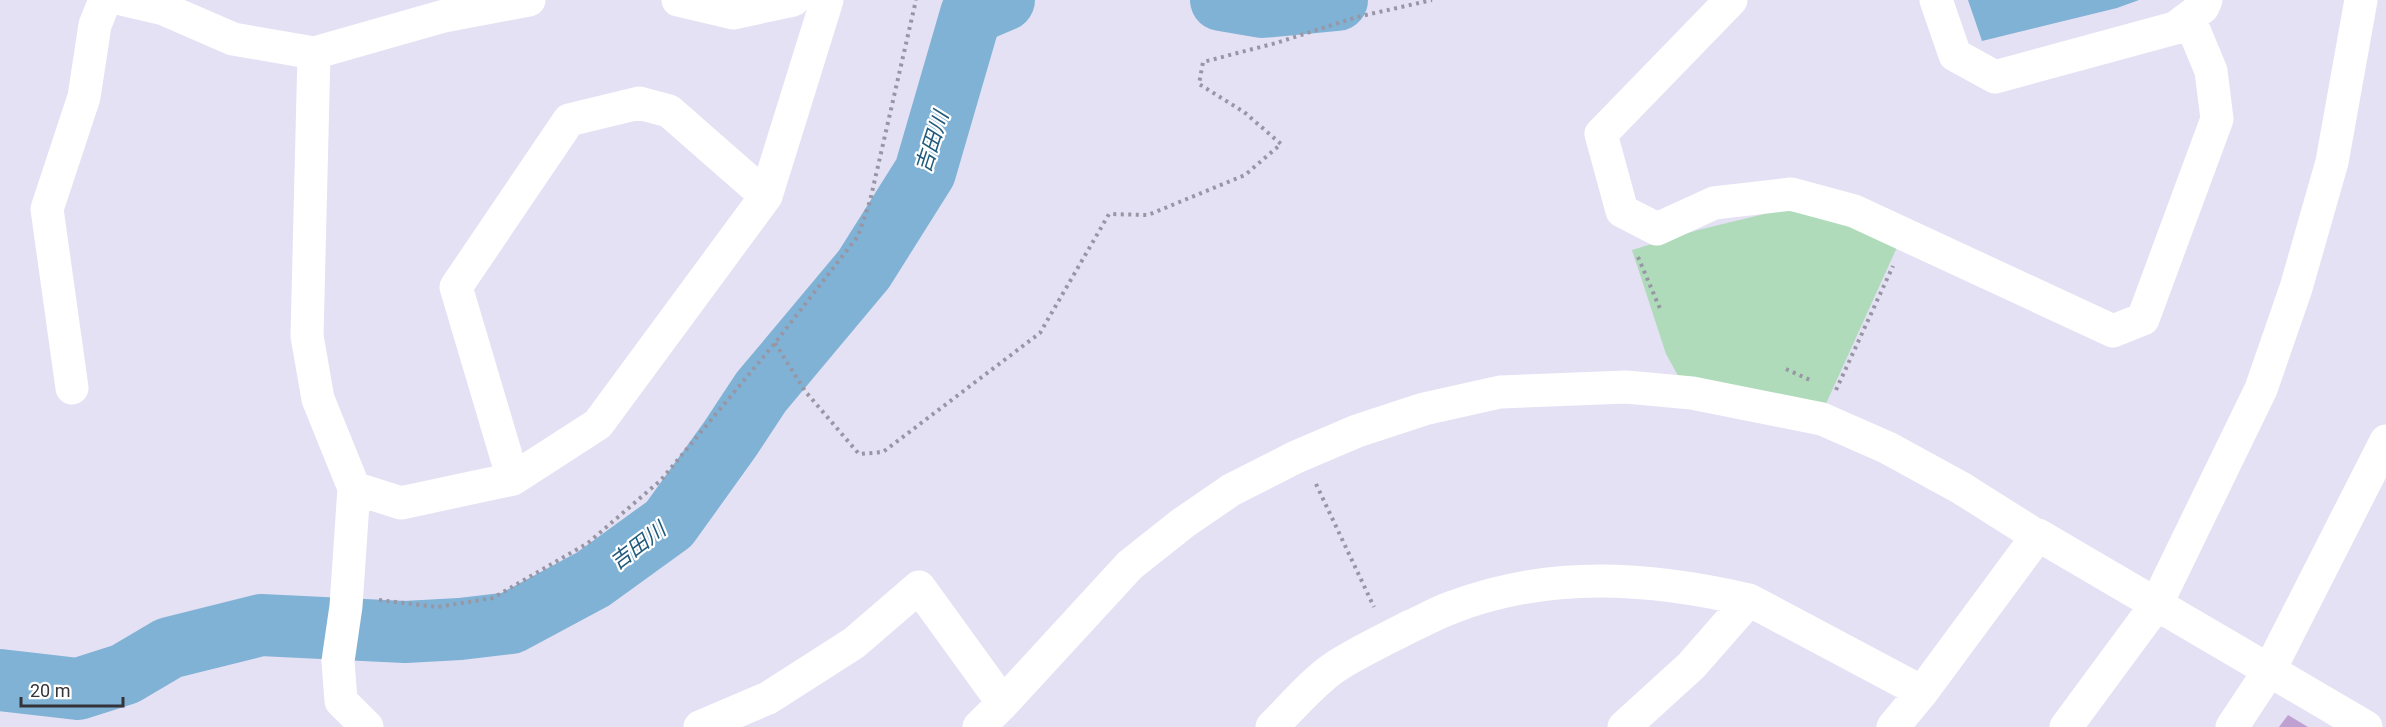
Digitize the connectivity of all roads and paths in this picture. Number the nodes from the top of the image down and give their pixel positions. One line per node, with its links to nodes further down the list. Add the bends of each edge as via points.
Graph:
1 (105, 0): 20 (street, via 95,25 84,97 47,208)
2 (125, 0): 13 (street, via 164,9 233,39)
3 (529, 0): 13 (street, via 444,16)
4 (678, 0): 5 (street, via 733,12)
5 (793, 0)
6 (827, 0): 14 (street)
7 (916, 0): 18 (path, via 870,201 858,236)
8 (1432, 0): 18 (path, via 1357,17 1203,62 1200,84 1244,112 1281,144 1245,175 1159,211 1148,215 1109,214 1040,333 883,452 859,454 805,391)
9 (1731, 0): 15 (street, via 1600,134 1622,211 1657,230 1714,203 1791,194 1854,212)
10 (1936, 0): 12 (street, via 1955,55 1995,77 2175,28)
11 (2361, 0): 28 (street, via 2332,162 2296,288 2260,389)
12 (2198, 9): 15 (street, via 2217,118 2143,319 2113,331)
13 (314, 54): 24 (street, via 307,336 318,399)
14 (766, 196): 22 (street, via 598,424); 22 (street, via 669,111 639,103 569,120 456,287)
15 (1907, 235): 19 (path)
16 (1637, 254): 17 (path)
17 (1661, 311)
18 (775, 343): 27 (path, via 661,480 588,543 493,598 437,607)
19 (1838, 385)
20 (72, 388)
21 (2386, 441): 30 (street)
22 (513, 479): 24 (street, via 401,503)
23 (1314, 480): 29 (path)
24 (354, 488): 27 (street)
25 (2037, 536): 28 (street); 31 (street); 32 (street, via 1888,448 1822,419 1692,393 1637,388 1500,392 1424,409 1357,431 1231,490 1130,565)
26 (1749, 600): 29 (street, via 1701,589 1633,581 1568,581 1509,590 1452,607); 31 (street); 37 (street, via 1691,666)
27 (346, 601): 33 (street, via 338,660 341,701)
28 (2156, 605): 30 (street); 39 (street)
29 (1389, 637): 36 (street, via 1334,668)
30 (2269, 671): 40 (street); 41 (street)
31 (1922, 692): 38 (street)
32 (1003, 703): 34 (street, via 919,587 844,650 768,698); 35 (street)
33 (367, 727)
34 (700, 727)
35 (979, 727)
36 (1272, 727)
37 (1624, 727)
38 (1893, 727)
39 (2066, 727)
40 (2232, 727)
41 (2366, 727)

